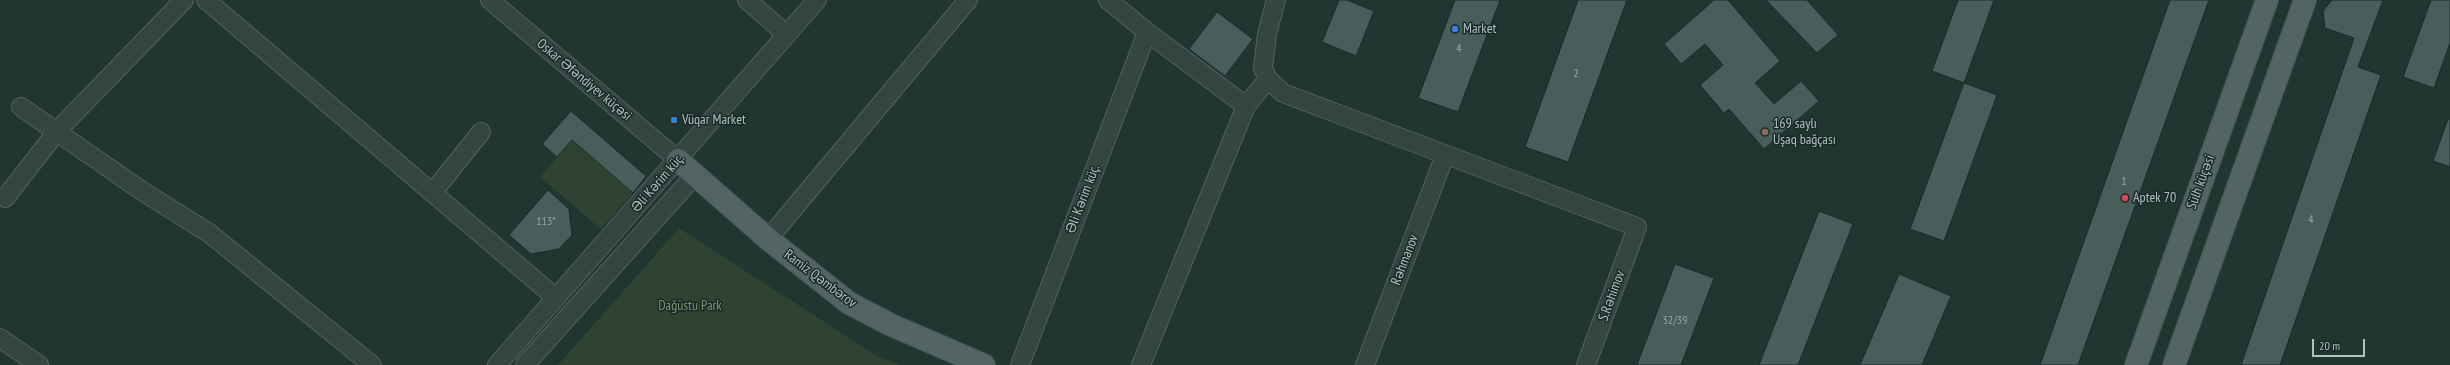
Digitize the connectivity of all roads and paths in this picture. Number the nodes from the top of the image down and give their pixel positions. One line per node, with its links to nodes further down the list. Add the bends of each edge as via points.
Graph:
1 (184, 0): 16 (street)
2 (206, 0): 21 (street)
3 (490, 0): 19 (street, Oskar Əfəndiyev küçəsi)
4 (747, 0): 12 (street)
5 (818, 0): 12 (street, Əli Kərim küç.)
6 (968, 0): 23 (street)
7 (1108, 0): 11 (street)
8 (1276, 0): 13 (street, via 1263,54 1263,68)
9 (2267, 0): 35 (main road, Sülh küçəsi)
10 (2305, 0): 36 (main road)
11 (1147, 32): 14 (street); 31 (street, Əli Kərim küç.)
12 (787, 35): 19 (street, Əli Kərim küç.)
13 (1268, 79): 14 (street); 18 (street, via 1283,93)
14 (1246, 106): 32 (street)
15 (21, 107): 16 (street)
16 (58, 130): 22 (street); 27 (street, via 142,191 209,233)
17 (481, 132): 21 (street)
18 (1445, 154): 33 (street, Rəhmanov); 34 (street, S.Rəhimov, via 1637,227)
19 (678, 160): 20 (main road, Ramiz Qəmbərov); 24 (street, Əli Kərim küç.)
20 (695, 175): 23 (main road, Ramiz Qəmbərov); 29 (street)
21 (433, 192): 24 (street)
22 (5, 198)
23 (768, 239): 30 (main road, Ramiz Qəmbərov, via 849,303 891,325)
24 (556, 298): 28 (street, Əli Kərim küç.)
25 (0, 338): 26 (street)
26 (39, 365)
27 (372, 365)
28 (498, 365)
29 (525, 365)
30 (984, 365)
31 (1020, 365)
32 (1142, 365)
33 (1365, 365)
34 (1586, 365)
35 (2136, 365)
36 (2174, 365)

